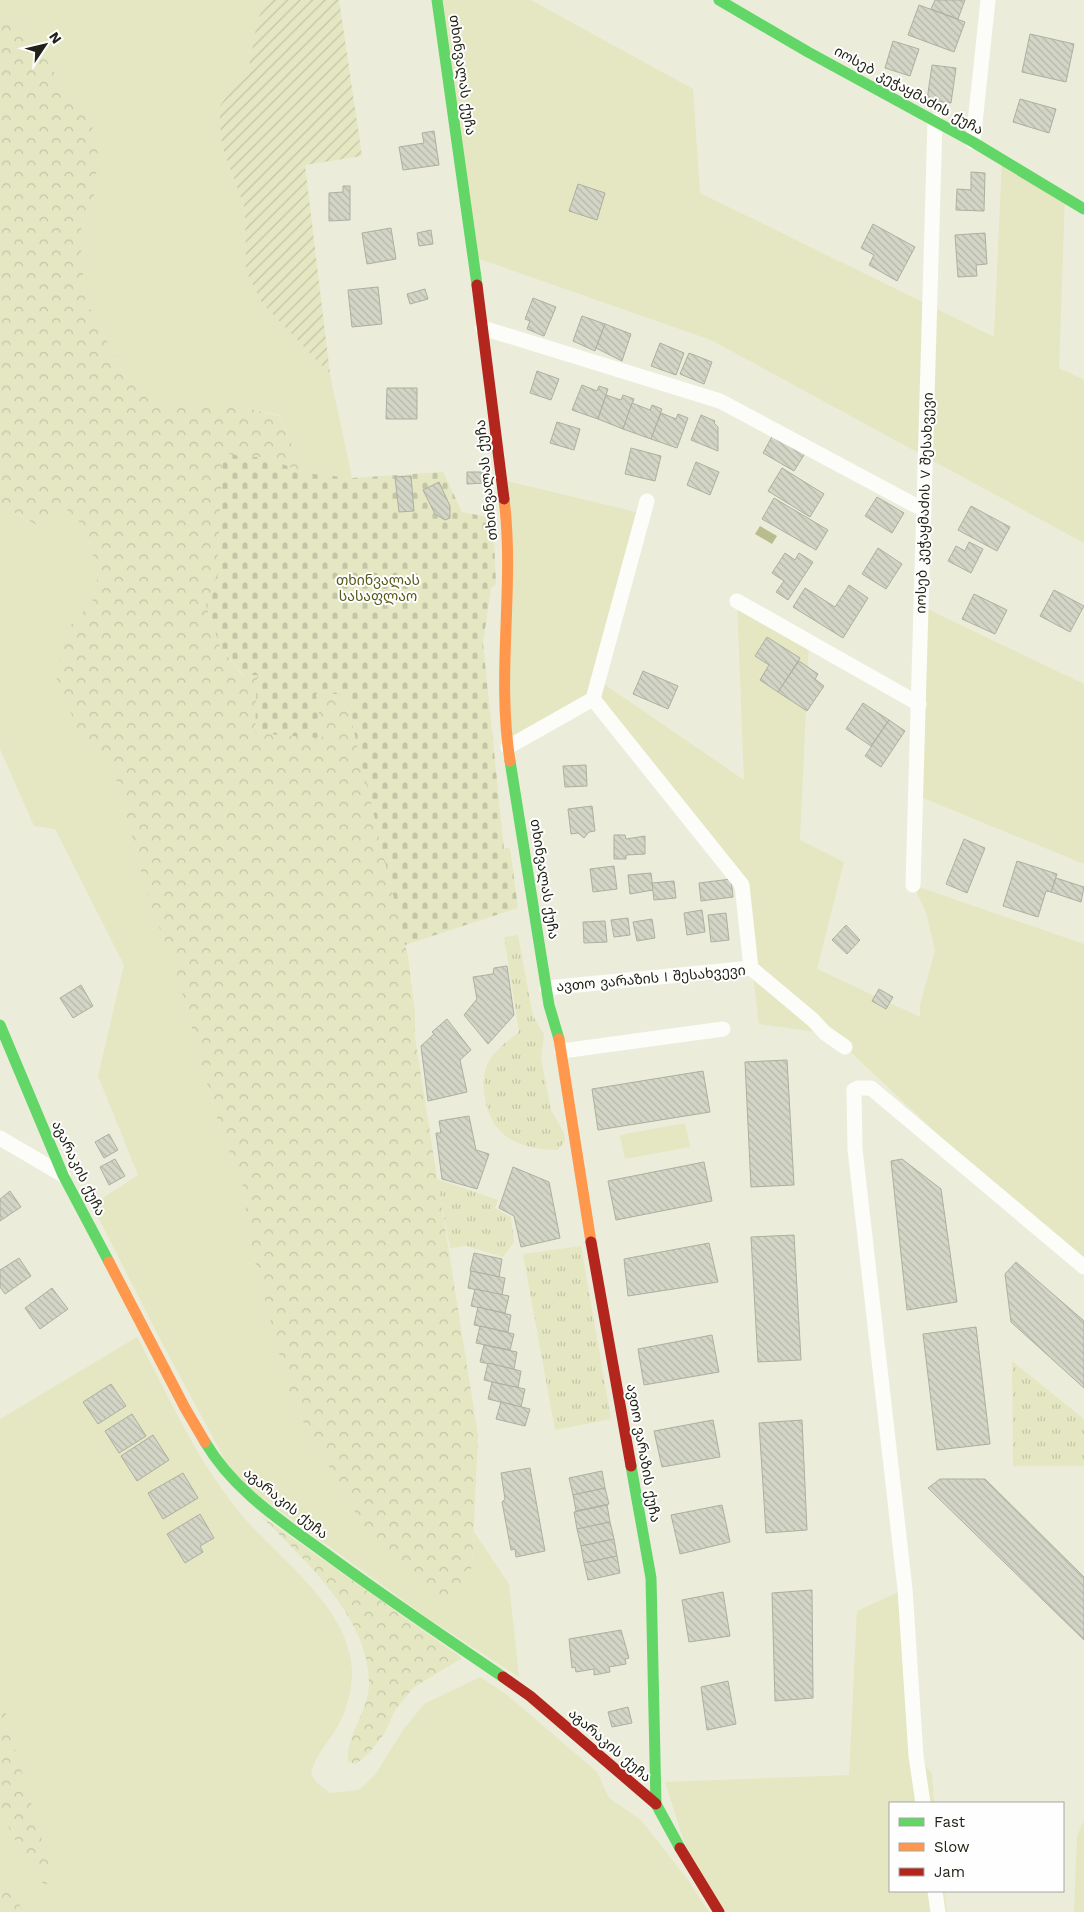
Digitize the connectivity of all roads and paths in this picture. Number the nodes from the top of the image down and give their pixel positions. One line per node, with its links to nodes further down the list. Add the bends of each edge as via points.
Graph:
1 (437, 0): 8 (street, თხინვალას ქუჩა)
2 (719, 0): 4 (street, იოსებ კეჭაყმაძის ქუჩა)
3 (988, 0): 6 (street)
4 (741, 7): 5 (street, იოსებ კეჭაყმაძის ქუჩა)
5 (935, 121): 6 (street, იოსებ კეჭაყმაძის ქუჩა); 10 (street, იოსებ კეჭაყმაძის V შესახვევი)
6 (973, 142): 7 (street, იოსებ კეჭაყმაძის ქუჩა)
7 (1084, 209)
8 (483, 328): 10 (street, via 720,401); 14 (street, თხინვალას ქუჩა, via 508,532 503,684)
9 (647, 501): 12 (street)
10 (924, 510): 13 (street, იოსებ კეჭაყმაძის V შესახვევი)
11 (737, 602): 13 (street)
12 (593, 699): 14 (street); 16 (street, via 742,885)
13 (918, 704): 15 (street, იოსებ კეჭაყმაძის V შესახვევი)
14 (508, 747): 17 (street, თხინვალას ქუჩა)
15 (913, 885)
16 (751, 968): 17 (street, ავთო ვარაზის I შესახვევი); 20 (street, ავთო ვარაზის I შესახვევი)
17 (547, 988): 21 (street, ავთო ვარაზის ქუჩა)
18 (0, 1025): 23 (street, აგარაკის ქუჩა)
19 (723, 1029): 21 (street)
20 (845, 1046)
21 (562, 1051): 26 (street, ავთო ვარაზის ქუჩა, via 590,1236 651,1578)
22 (0, 1138): 23 (street)
23 (63, 1175): 26 (street, აგარაკის ქუჩა, via 185,1408 219,1465 239,1487 378,1592 530,1696)
24 (1084, 1267): 25 (street, via 871,1088 854,1090 856,1149 905,1589 916,1756)
25 (923, 1802)
26 (656, 1804): 28 (street, ავთო ვარაზის ქუჩა, via 695,1876)
27 (935, 1892): 29 (street)
28 (720, 1912)
29 (938, 1912)

